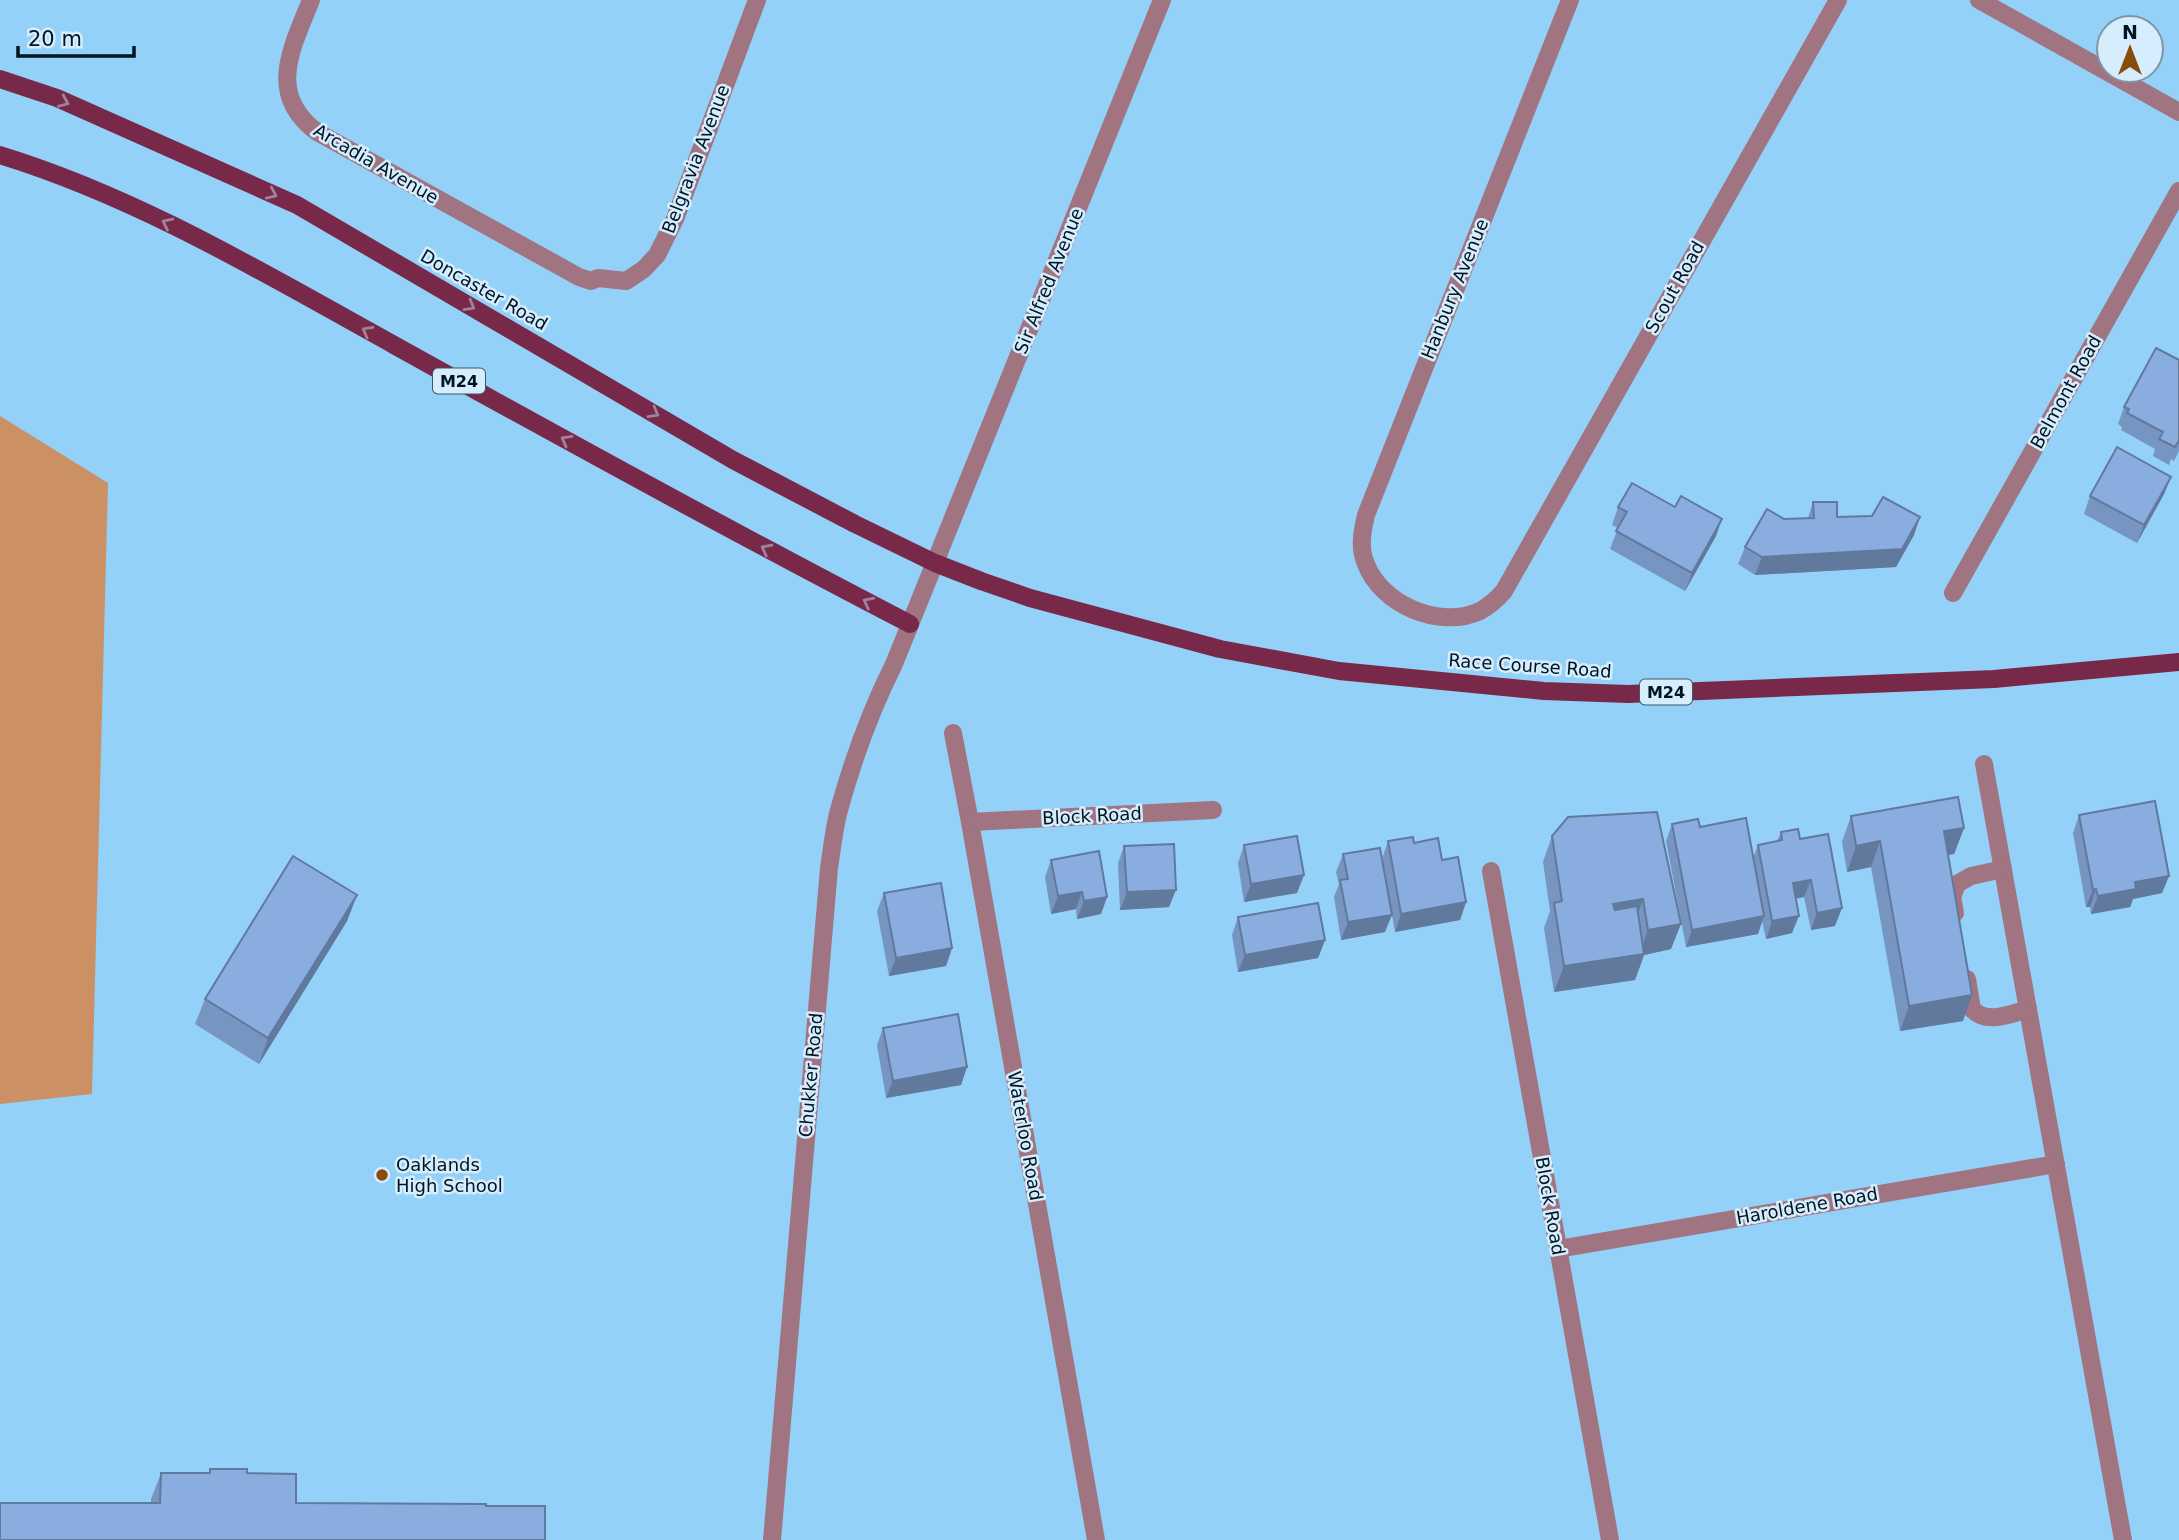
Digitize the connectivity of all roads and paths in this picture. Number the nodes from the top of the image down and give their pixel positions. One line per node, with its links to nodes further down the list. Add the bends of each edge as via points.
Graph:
1 (311, 0): 11 (street, Arcadia Avenue, via 290,54 287,75 296,113 317,132)
2 (757, 0): 11 (street, Belgravia Avenue, via 675,219 657,255 644,269 626,281 591,281)
3 (1162, 0): 12 (street, Sir Alfred Avenue)
4 (1570, 0): 13 (street, Hanbury Avenue, via 1366,515 1361,546 1366,564 1387,594 1424,613 1454,616 1479,611 1495,601)
5 (1838, 0): 13 (street, Scout Road)
6 (1979, 0): 8 (street)
7 (0, 79): 12 (main road, Doncaster Road / M24, one-way to 12, via 57,98 297,205 733,460)
8 (2179, 112)
9 (0, 155): 15 (main road, M24, one-way to 9, via 721,526 165,222 89,187)
10 (2179, 191): 14 (street, Belmont Road)
11 (452, 207)
12 (935, 562): 15 (street, Sir Alfred Avenue); 16 (main road, Race Course Road / M24, via 1030,597 1220,649 1339,671 1544,691 1628,694 1994,679)
13 (1514, 575)
14 (1953, 593)
15 (910, 624): 28 (street, Chukker Road, via 858,748 838,812 829,868)
16 (2179, 662)
17 (953, 733): 20 (street, Waterloo Road)
18 (1984, 764): 21 (street)
19 (1213, 810): 20 (street, Block Road)
20 (970, 822): 29 (street, Waterloo Road)
21 (2003, 869): 23 (street, via 1956,884 1952,897); 25 (street)
22 (1491, 871): 27 (street, Block Road)
23 (1959, 934)
24 (1963, 959): 25 (street, via 1972,1009 1977,1014 1994,1018)
25 (2028, 1009): 26 (street)
26 (2056, 1164): 27 (street, Haroldene Road); 31 (street)
27 (1558, 1249): 30 (street, Block Road)
28 (772, 1540)
29 (1096, 1540)
30 (1610, 1540)
31 (2123, 1540)

